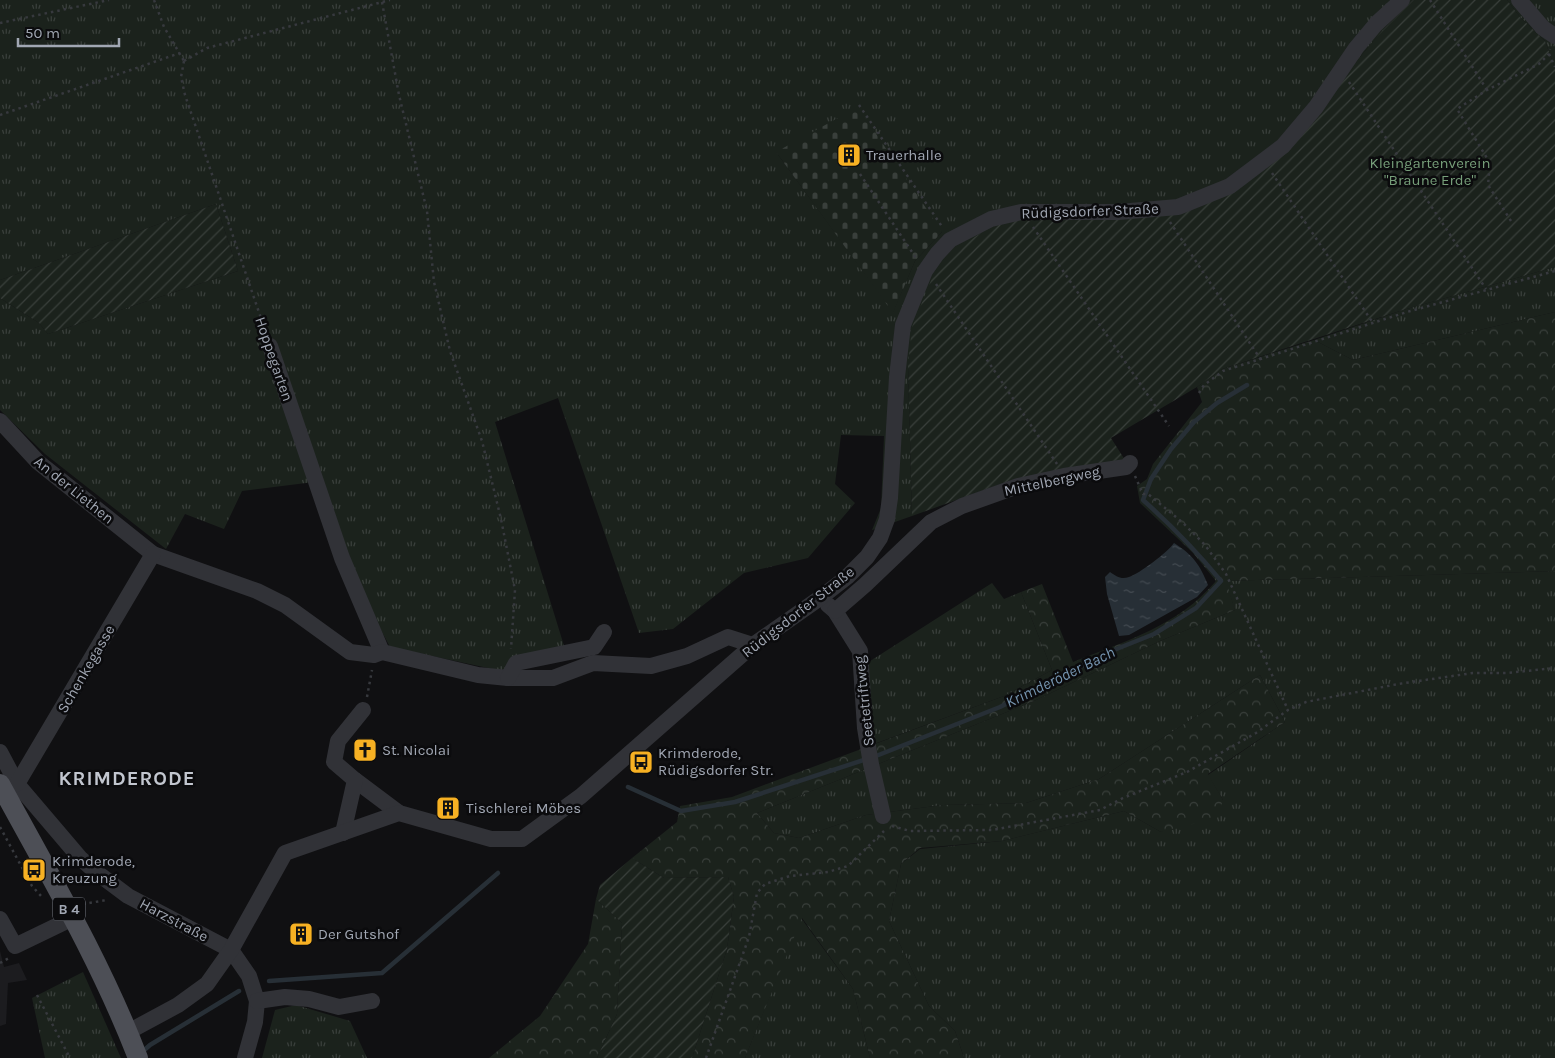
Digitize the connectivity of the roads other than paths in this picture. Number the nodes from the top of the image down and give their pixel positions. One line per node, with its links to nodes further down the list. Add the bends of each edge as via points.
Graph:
1 (1402, 0): 8 (street, Rüdigsdorfer Straße, via 1376,24 1316,107 1283,146 1230,186 1178,206 1118,212 1021,212 991,218 950,240 925,271 904,325 896,377 887,519 880,538 867,557)
2 (1519, 0): 3 (street)
3 (1554, 36)
4 (270, 346): 12 (street, Hoppegarten)
5 (0, 422): 7 (street, An der Liethen, via 38,462)
6 (1130, 463): 9 (street, Mittelbergweg, via 1126,467 1018,486 962,506 931,522)
7 (153, 554): 12 (street, via 256,591 285,605 350,652); 17 (street, Schenkegasse)
8 (820, 598): 9 (street, Seetetriftweg); 11 (street, Rüdigsdorfer Straße)
9 (835, 611): 19 (street, Seetetriftweg, via 860,651 865,728)
10 (604, 632): 13 (street, via 594,647 516,663)
11 (752, 646): 13 (street, via 728,637 686,656 651,666 593,663 553,678); 18 (street, Rüdigsdorfer Straße, via 581,796 522,839 490,839)
12 (378, 654): 13 (street)
13 (508, 678)
14 (363, 710): 16 (street, via 338,741 334,762)
15 (0, 752): 17 (street, Harzstraße)
16 (355, 780): 18 (street); 20 (street)
17 (9, 784): 21 (main road, B 4); 23 (street, Harzstraße, via 80,858 128,896)
18 (399, 813): 20 (street)
19 (883, 816)
20 (343, 833): 23 (street, via 286,853)
21 (78, 911): 22 (street, via 15,946); 26 (main road, B 4)
22 (0, 919)
23 (231, 950): 24 (street, Harzstraße, via 249,976); 26 (street, via 207,984 178,1004)
24 (257, 1001): 25 (street, via 286,997 339,1007); 27 (street, Harzstraße)
25 (372, 1001)
26 (133, 1045)
27 (245, 1058)

